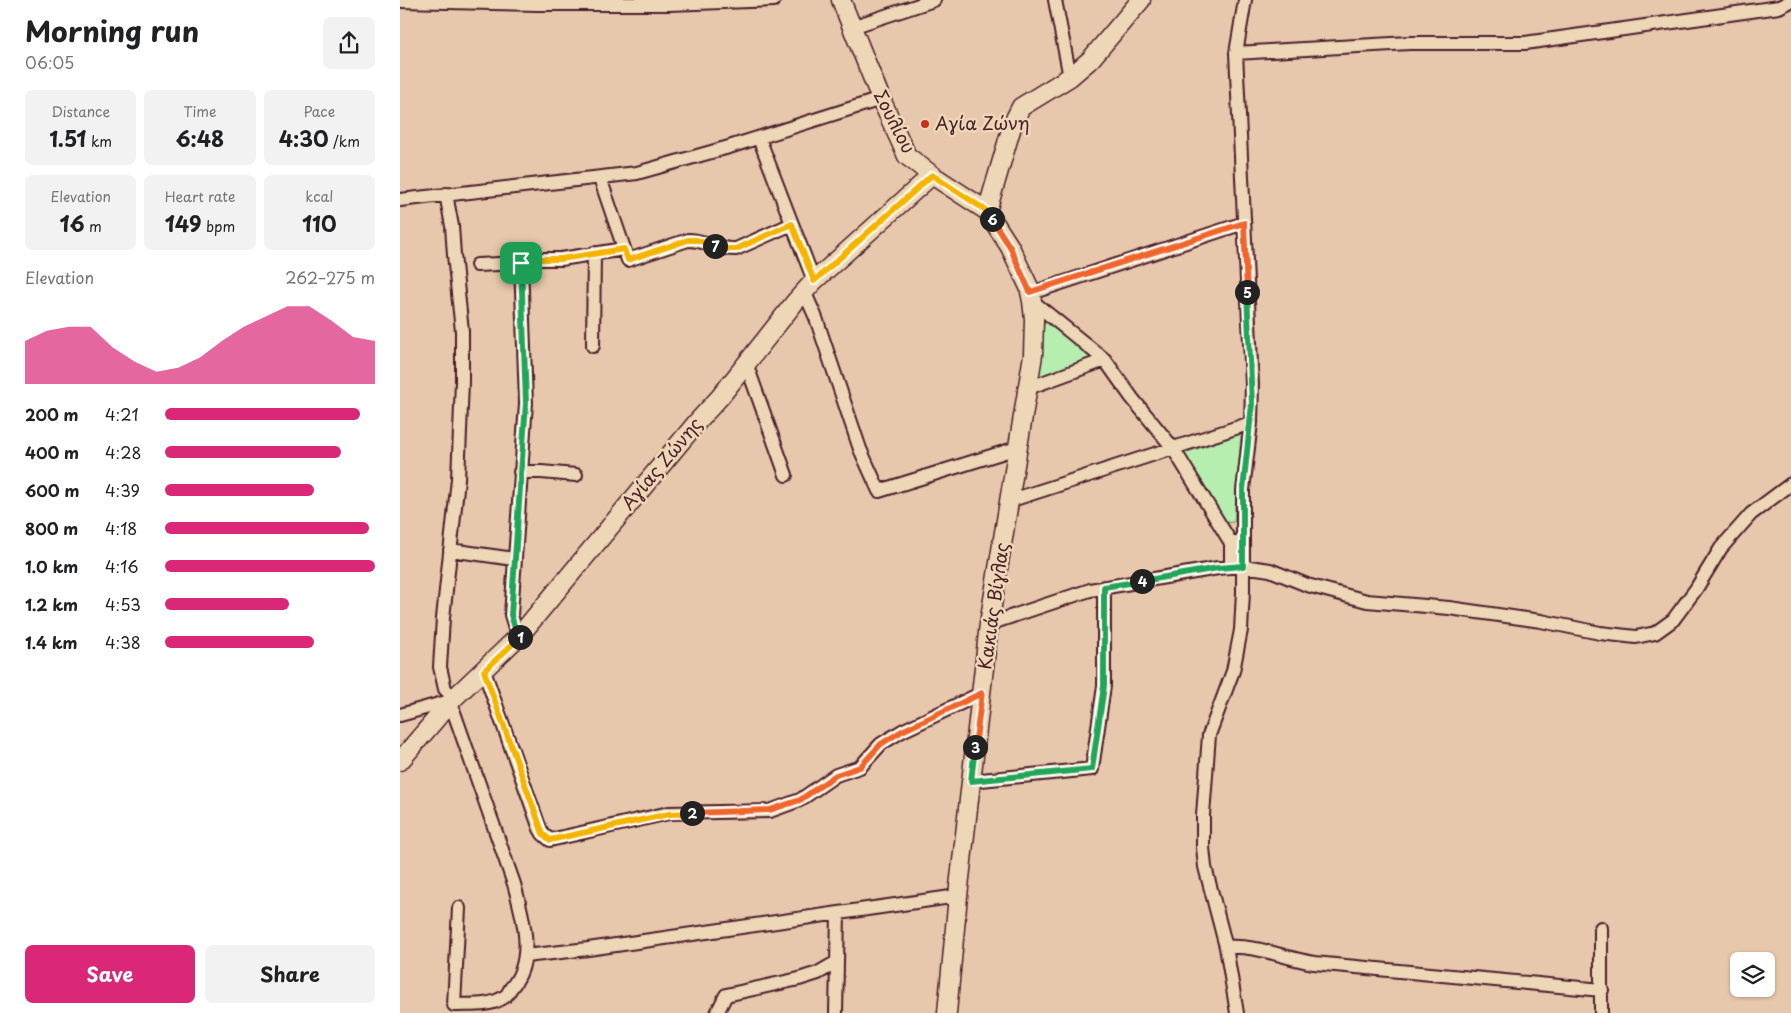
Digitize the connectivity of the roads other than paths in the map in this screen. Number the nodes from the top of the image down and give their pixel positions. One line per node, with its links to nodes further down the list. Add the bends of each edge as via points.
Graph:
1 (774, 0): 7 (street, via 668,4)
2 (841, 0): 9 (street, Σουλίου)
3 (934, 0): 9 (street)
4 (1055, 0): 11 (street)
5 (1141, 0): 11 (street, via 1090,60)
6 (1246, 0): 10 (street)
7 (400, 1)
8 (1791, 1): 10 (street, via 1779,8 1525,43 1409,43)
9 (852, 28): 12 (street, Σουλίου)
10 (1236, 53): 19 (street)
11 (1070, 78): 18 (street, via 1021,107 1013,123)
12 (881, 99): 13 (street); 14 (street, Σουλίου, via 907,156)
13 (759, 138): 15 (street, via 637,173); 20 (street)
14 (932, 175): 18 (street, Σουλίου); 25 (street, Αγίας Ζώνης)
15 (600, 178): 16 (street); 21 (street)
16 (446, 194): 17 (street); 40 (street, via 462,331 460,440)
17 (400, 200)
18 (987, 211): 26 (street, Κακιάς Βίγλας, via 1010,247)
19 (1244, 223): 26 (street); 31 (street)
20 (792, 224): 21 (street, via 736,249 688,240 628,260); 25 (street)
21 (624, 249): 22 (street)
22 (594, 253): 23 (street); 27 (street)
23 (521, 263): 24 (street); 34 (street, via 526,403)
24 (477, 265)
25 (809, 286): 29 (street, Αγίας Ζώνης); 32 (street, via 816,318 860,450 879,491)
26 (1031, 297): 28 (street); 30 (street, Κακιάς Βίγλας, via 1034,338)
27 (593, 346)
28 (1105, 360): 30 (street); 33 (street)
29 (746, 363): 36 (street); 45 (street, Αγίας Ζώνης)
30 (1028, 388): 32 (street, Κακιάς Βίγλας)
31 (1251, 423): 33 (street); 39 (street)
32 (1017, 448): 38 (street, Κακιάς Βίγλας)
33 (1173, 448): 38 (street); 39 (street)
34 (520, 472): 35 (street); 41 (street)
35 (576, 475)
36 (786, 475)
37 (1791, 484): 42 (street, via 1751,514 1721,548 1673,620 1655,634 1636,638 1449,608 1367,600 1307,585 1270,570)
38 (1009, 501): 44 (street, Κακιάς Βίγλας)
39 (1237, 543): 42 (street)
40 (450, 550): 41 (street); 48 (street, via 440,667 445,689)
41 (514, 559): 45 (street, via 511,615)
42 (1237, 566): 43 (street); 56 (street, via 1241,630 1232,671 1209,734 1203,816 1205,867)
43 (1104, 587): 44 (street); 51 (street, via 1104,686 1092,769)
44 (990, 624): 47 (street, Κακιάς Βίγλας)
45 (520, 636): 46 (street, Αγίας Ζώνης)
46 (484, 671): 47 (street, via 540,829 550,840 669,814 770,810 800,800 836,775 860,767 881,744 902,731); 48 (street, Αγίας Ζώνης)
47 (982, 693): 51 (street, Κακιάς Βίγλας)
48 (452, 699): 49 (street); 50 (street, Αγίας Ζώνης); 57 (street, via 514,884 522,915)
49 (400, 715)
50 (400, 761)
51 (971, 781): 52 (street, Κακιάς Βίγλας)
52 (958, 896): 54 (street); 63 (street, Κακιάς Βίγλας)
53 (459, 908): 60 (street)
54 (838, 913): 57 (street); 58 (street)
55 (1601, 928): 59 (street)
56 (1226, 947): 59 (street, via 1248,946 1314,964); 64 (street)
57 (525, 956): 60 (street, via 517,981 504,997 485,1004)
58 (837, 962): 61 (street, via 799,979 726,996); 62 (street)
59 (1602, 990): 65 (street)
60 (452, 1009)
61 (717, 1013)
62 (836, 1013)
63 (947, 1013)
64 (1237, 1013)
65 (1601, 1013)

